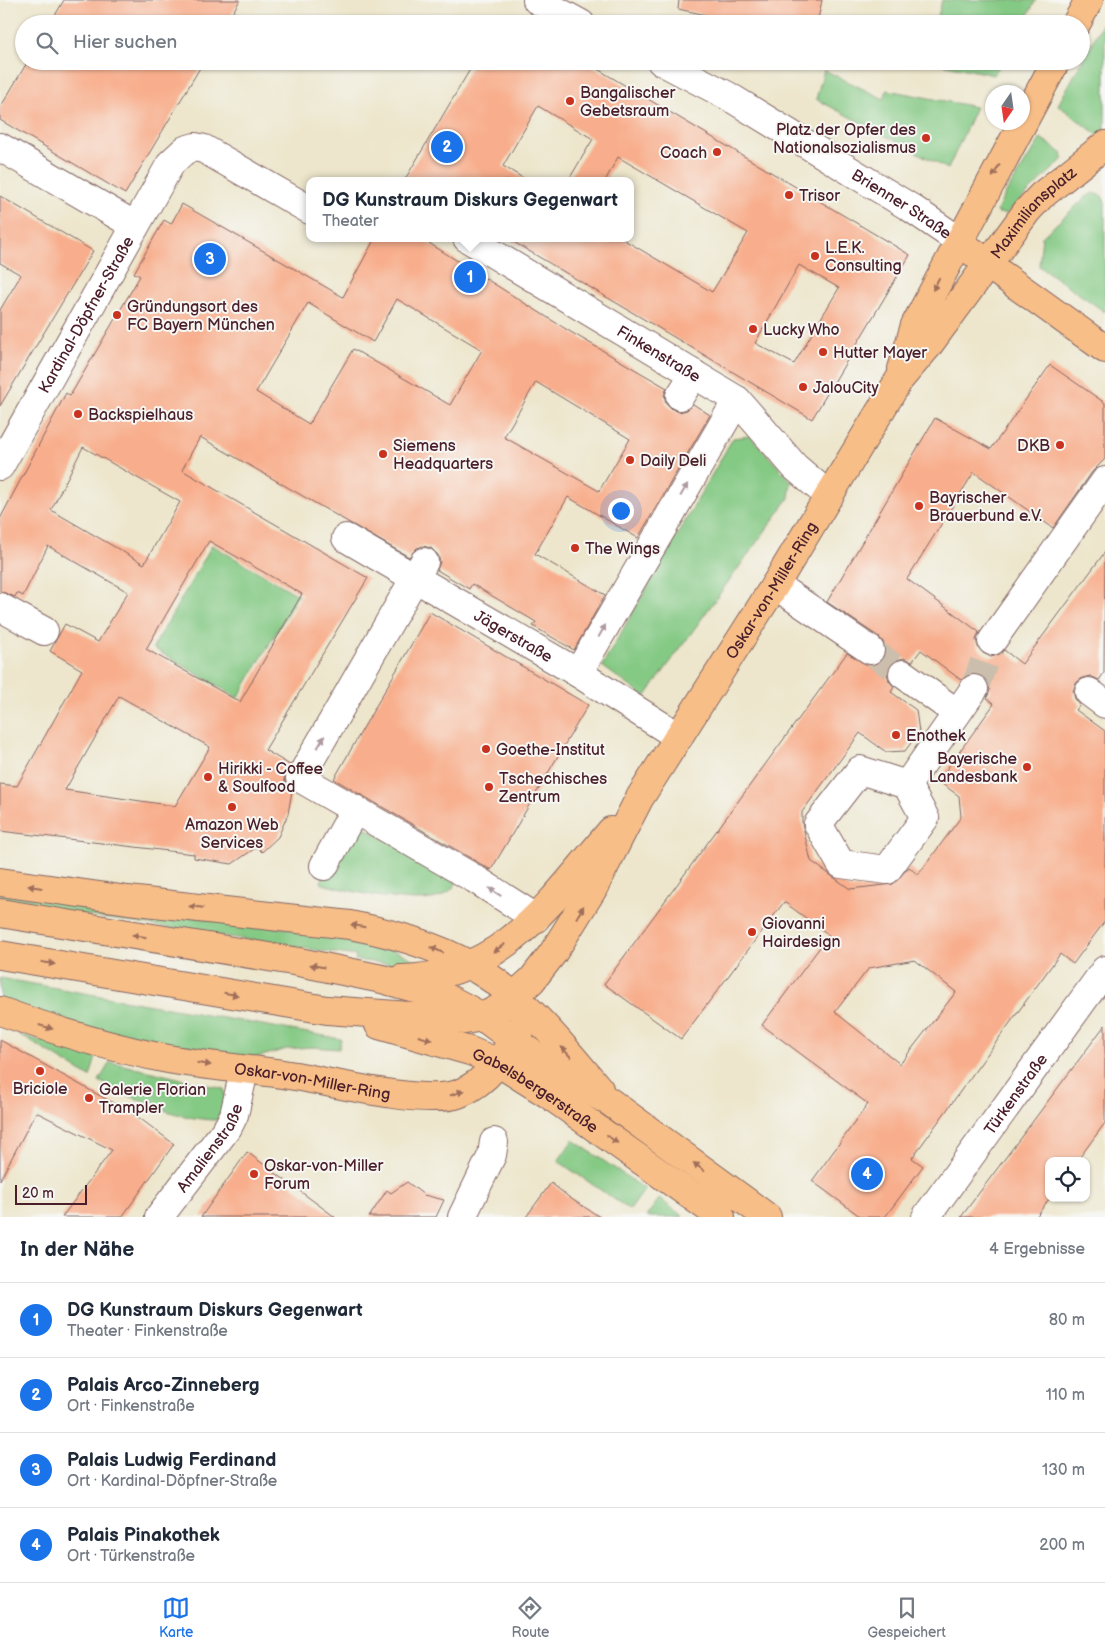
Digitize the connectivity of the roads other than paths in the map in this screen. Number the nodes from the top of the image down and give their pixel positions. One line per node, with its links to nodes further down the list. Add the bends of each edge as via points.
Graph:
1 (1089, 0): 4 (main road)
2 (551, 4): 3 (street)
3 (568, 15)
4 (1081, 15)
5 (678, 70): 11 (street, Brienner Straße, via 728,96 912,208)
6 (1051, 70): 11 (main road, one-way to 11)
7 (1105, 145): 13 (main road, Maximiliansplatz, via 1041,196)
8 (0, 147): 10 (street)
9 (306, 208): 10 (street, Kardinal-Döpfner-Straße, via 204,149 195,148 185,150 171,163)
10 (134, 226): 17 (street, Kardinal-Döpfner-Straße)
11 (958, 240): 13 (main road, Brienner Straße); 15 (main road, Oskar-von-Miller-Ring, one-way to 15, via 915,325)
12 (473, 242): 16 (street, Finkenstraße, via 687,385)
13 (987, 264): 14 (main road, Brienner Straße); 15 (main road, Oskar-von-Miller-Ring)
14 (1105, 349)
15 (899, 380): 19 (main road, Oskar-von-Miller-Ring)
16 (737, 400): 19 (street, Finkenstraße, via 795,467); 27 (street, one-way to 16)
17 (0, 466)
18 (1105, 481): 25 (street)
19 (830, 496): 22 (main road, Oskar-von-Miller-Ring)
20 (346, 538): 21 (street, Jägerstraße)
21 (419, 571): 27 (street, Jägerstraße); 34 (street, one-way to 21, via 300,778)
22 (775, 585): 26 (street); 31 (main road, Oskar-von-Miller-Ring)
23 (0, 607): 24 (street)
24 (44, 631)
25 (992, 641)
26 (870, 650)
27 (578, 673): 31 (street, Jägerstraße)
28 (903, 674): 30 (street)
29 (974, 689): 30 (street)
30 (957, 713): 32 (street)
31 (679, 736): 33 (main road, Oskar-von-Miller-Ring)
32 (907, 785)
33 (639, 799): 38 (main road, Oskar-von-Miller-Ring); 43 (main road, Oskar-von-Miller-Ring, one-way to 33, via 541,989 553,953 594,887)
34 (355, 810): 35 (street); 38 (street, one-way to 34)
35 (324, 866)
36 (0, 882): 40 (main road, one-way to 36, via 387,932 350,925)
37 (0, 913): 41 (main road, Oskar-von-Miller-Ring, one-way to 37)
38 (536, 918): 40 (main road, Oskar-von-Miller-Ring, one-way to 40, via 520,934)
39 (0, 955): 44 (main road, Oskar-von-Miller-Ring, one-way to 44)
40 (468, 965): 41 (main road, Oskar-von-Miller-Ring, via 432,976); 43 (main road, via 486,974)
41 (382, 978): 46 (main road, Oskar-von-Miller-Ring, via 443,996)
42 (1102, 980): 56 (street, Türkenstraße)
43 (522, 1004): 46 (main road, Oskar-von-Miller-Ring); 47 (main road, Oskar-von-Miller-Ring); 50 (main road, Gabelsbergerstraße, one-way to 43)
44 (327, 1010): 46 (main road, Oskar-von-Miller-Ring, via 445,1019); 48 (main road, Gabelsbergerstraße, one-way to 48, via 470,1051)
45 (0, 1011): 49 (main road, Oskar-von-Miller-Ring, one-way to 49, via 43,1027 162,1058)
46 (483, 1017): 47 (main road, Gabelsbergerstraße)
47 (514, 1039): 48 (main road, Oskar-von-Miller-Ring); 50 (main road, Gabelsbergerstraße, via 561,1074)
48 (499, 1063): 49 (main road, Oskar-von-Miller-Ring, one-way to 48, via 434,1096 458,1094 480,1082); 54 (main road, Gabelsbergerstraße, one-way to 54)
49 (244, 1071): 52 (street, Amalienstraße, via 234,1115 228,1126)
50 (610, 1102): 55 (main road, Gabelsbergerstraße, one-way to 50)
51 (494, 1142): 53 (street, via 492,1155)
52 (160, 1217)
53 (462, 1217)
54 (722, 1217)
55 (767, 1217)
56 (926, 1217)

